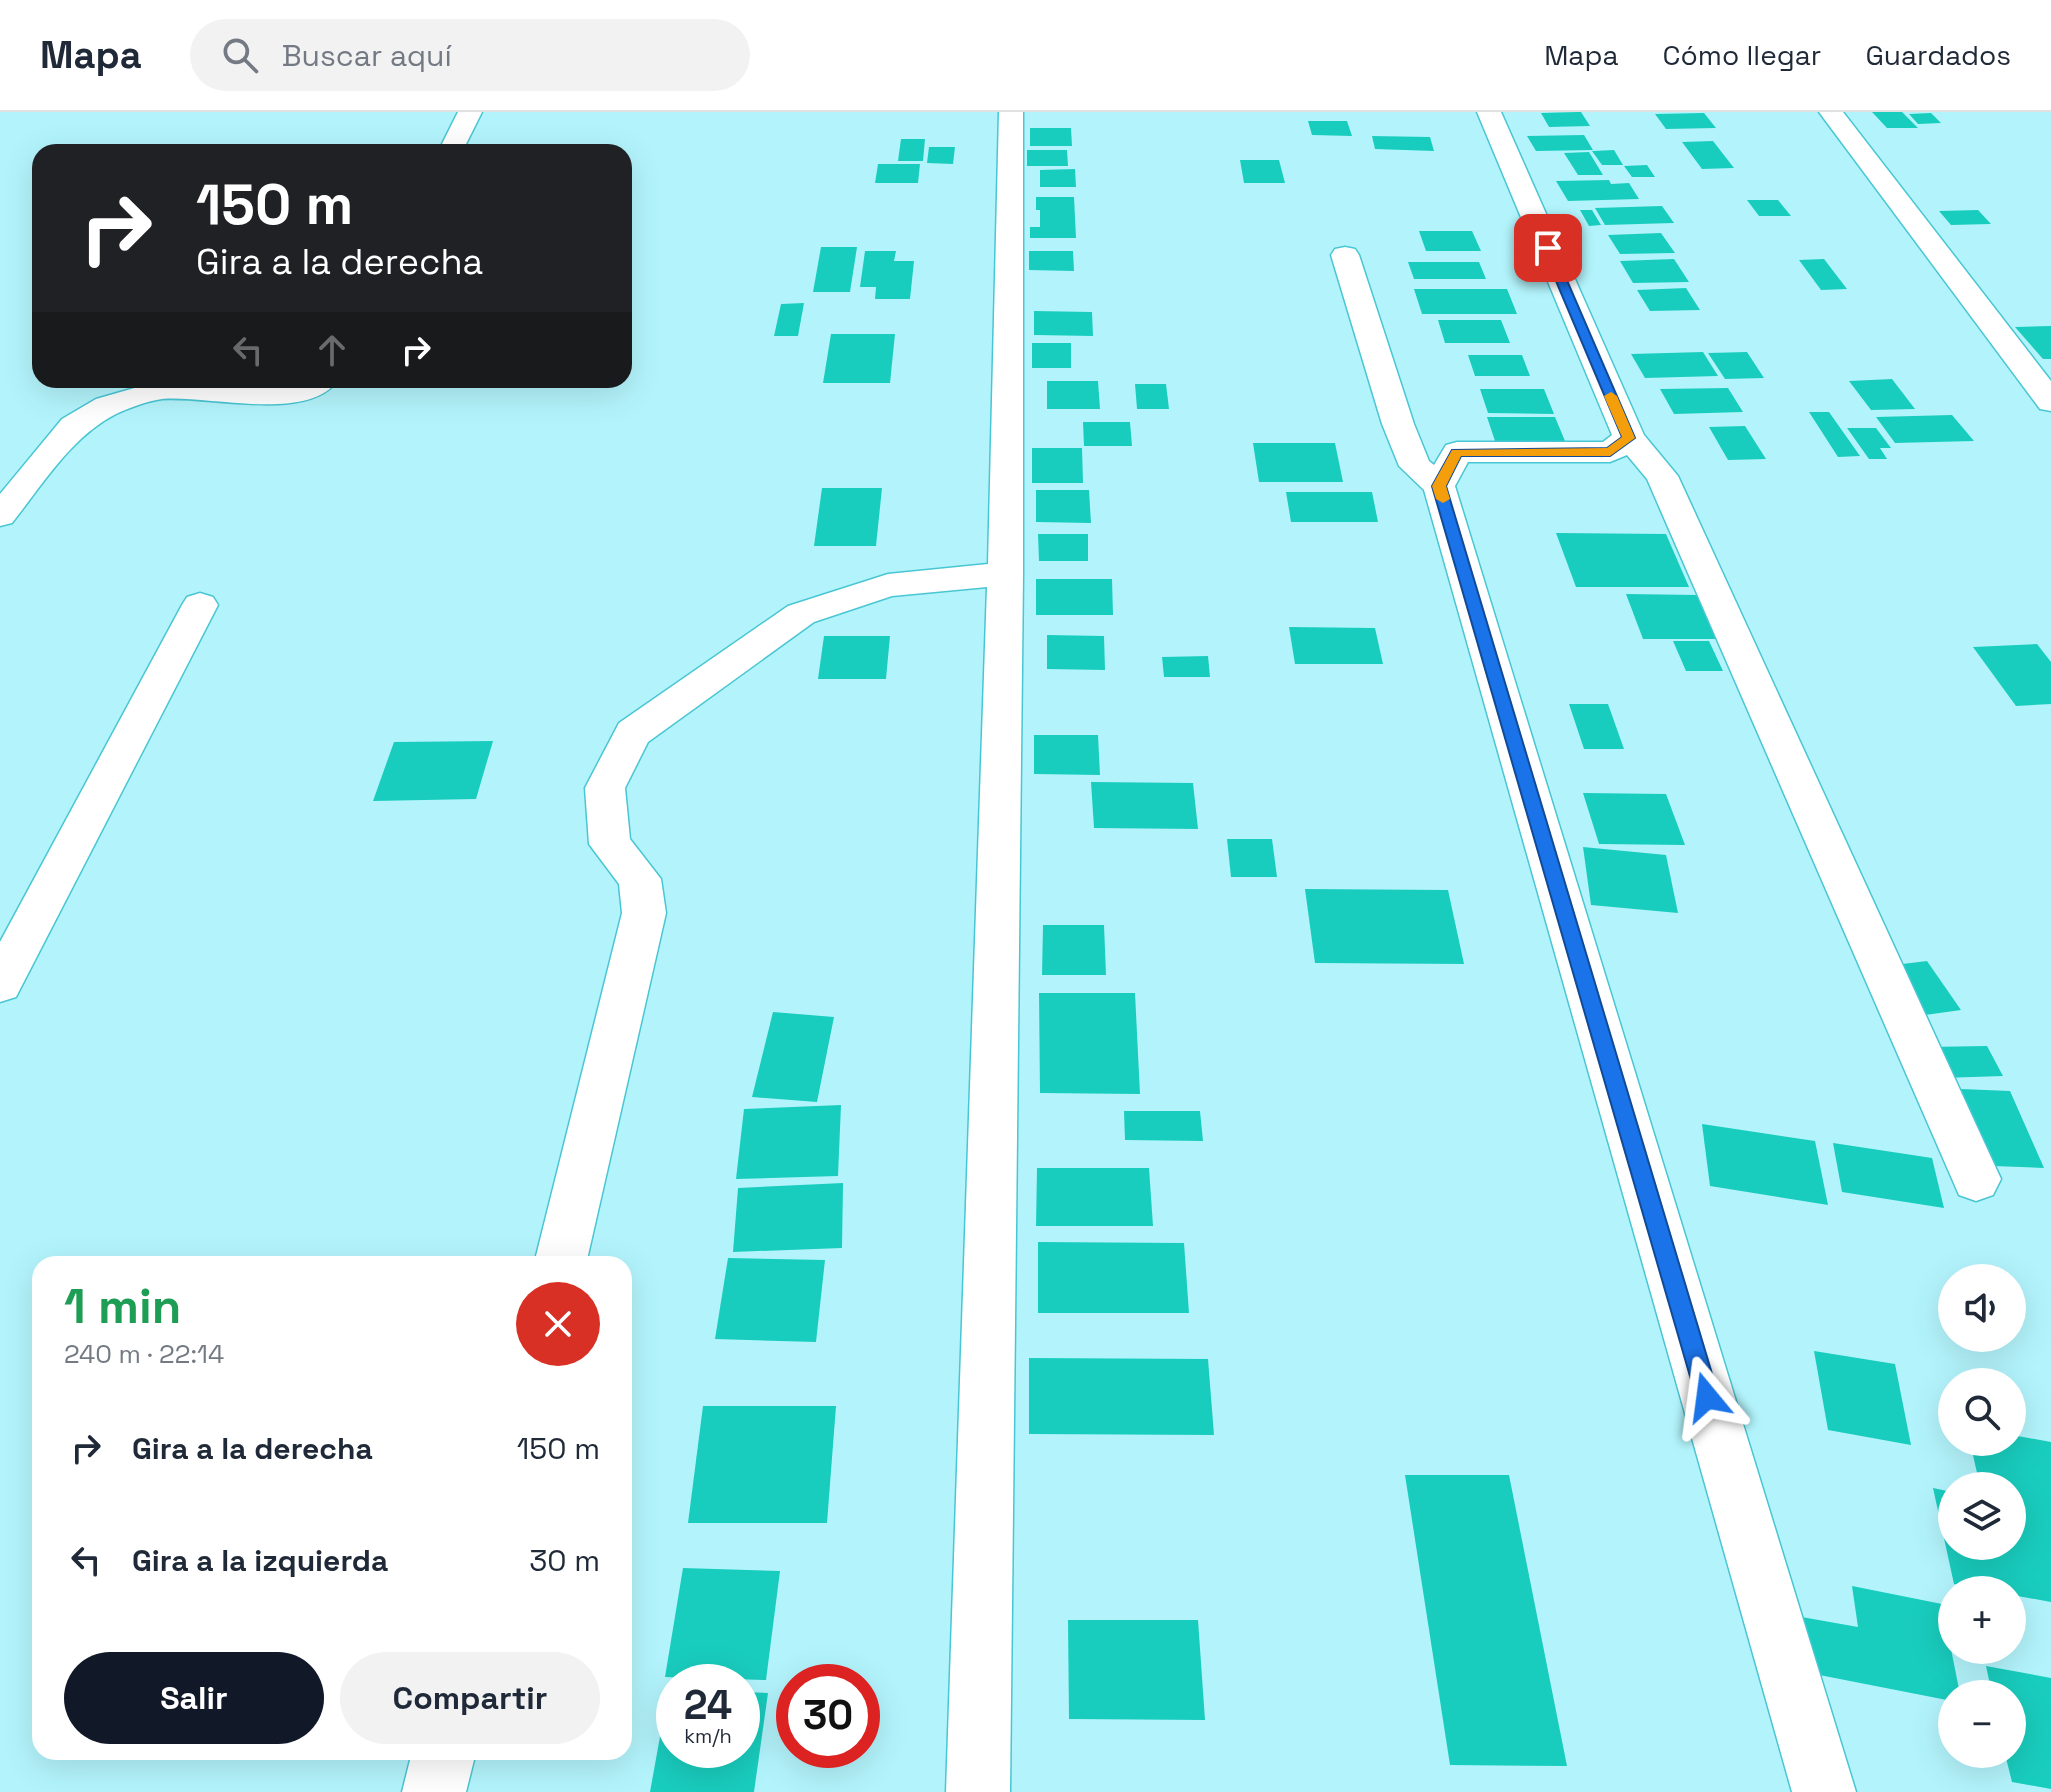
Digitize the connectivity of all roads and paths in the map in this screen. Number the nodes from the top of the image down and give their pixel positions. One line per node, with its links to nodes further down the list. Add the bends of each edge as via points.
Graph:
1 (470, 112): 5 (street)
2 (1011, 112): 12 (street)
3 (1489, 112): 9 (street)
4 (1831, 112): 8 (street)
5 (454, 144)
6 (1345, 255): 10 (street, via 1415,466)
7 (313, 388): 11 (street, via 285,395 159,390 107,406 73,426)
8 (2051, 402)
9 (1629, 438): 10 (street, via 1610,452 1457,452); 15 (street, via 1662,476)
10 (1439, 486): 20 (street)
11 (0, 516)
12 (1006, 574): 16 (street, via 888,585 801,614 633,733 605,788 610,844 640,879 644,913); 19 (street)
13 (200, 605): 14 (street)
14 (0, 984)
15 (1976, 1179)
16 (562, 1256)
17 (442, 1760): 18 (street)
18 (434, 1792)
19 (978, 1792)
20 (1824, 1792)

